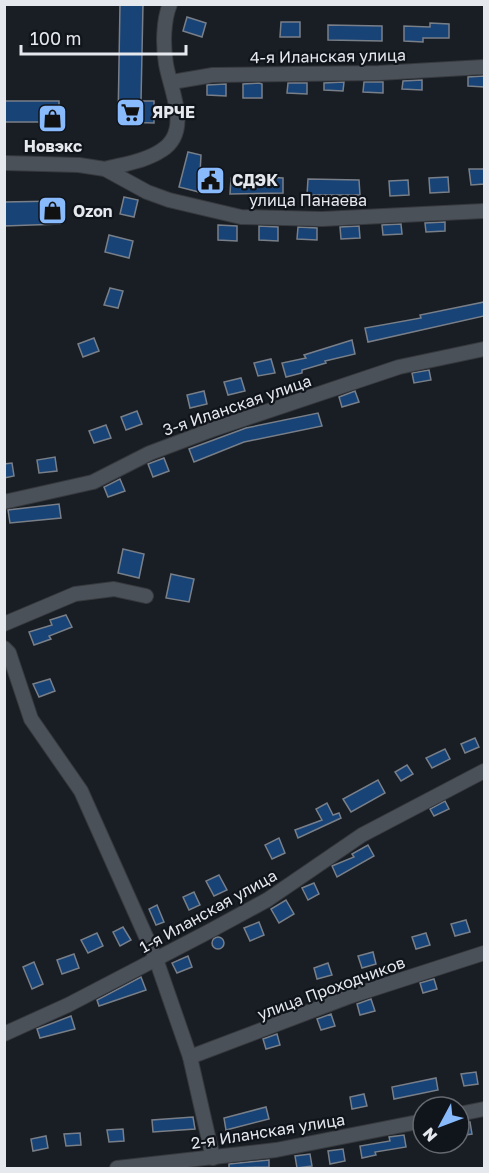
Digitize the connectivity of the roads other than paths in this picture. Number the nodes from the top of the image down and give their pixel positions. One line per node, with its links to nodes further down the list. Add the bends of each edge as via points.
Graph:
1 (170, 4): 3 (street, via 165,21 166,65)
2 (484, 67): 3 (street, 4-я Иланская улица, via 213,75)
3 (172, 82): 5 (street, via 177,121 169,145 147,158)
4 (4, 163): 5 (street)
5 (105, 169): 6 (street, улица Панаева, via 163,198 241,217 321,219)
6 (484, 211)
7 (484, 349): 8 (street, 3-я Иланская улица, via 399,367 150,453 93,482)
8 (4, 502)
9 (146, 596): 10 (street, via 114,589 75,594)
10 (4, 624)
11 (4, 648): 14 (street, via 31,719 81,791)
12 (484, 771): 14 (street, 1-я Иланская улица, via 362,835 267,900)
13 (484, 953): 16 (street, улица Проходчиков)
14 (156, 959): 15 (street, 1-я Иланская улица); 16 (street)
15 (4, 1034)
16 (190, 1057): 18 (street)
17 (411, 1123): 18 (street, 2-я Иланская улица)
18 (213, 1158): 19 (street, 2-я Иланская улица)
19 (117, 1168)

